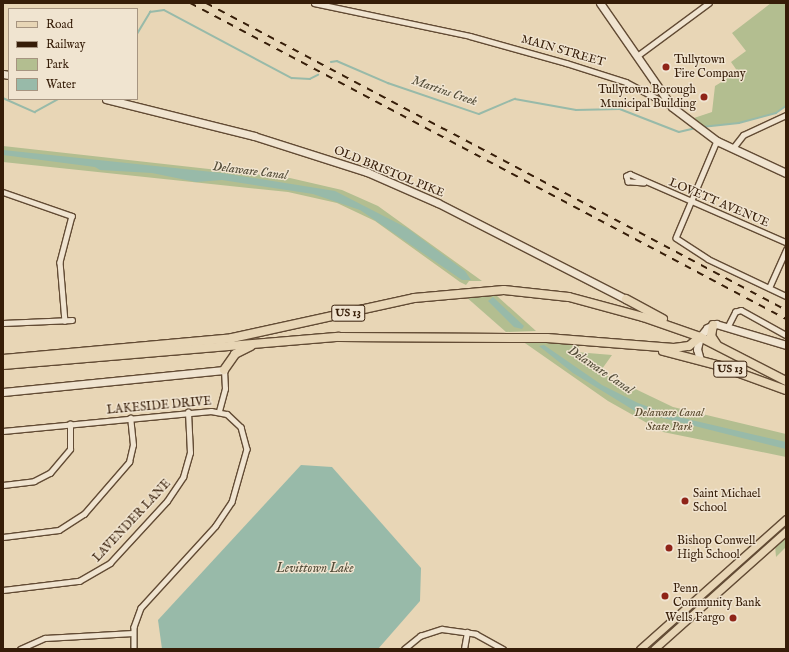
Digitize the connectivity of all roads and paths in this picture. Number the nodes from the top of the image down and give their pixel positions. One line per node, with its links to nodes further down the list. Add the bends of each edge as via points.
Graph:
1 (314, 3): 6 (street, MAIN STREET, via 470,36 566,63 626,82)
2 (600, 3): 4 (main road)
3 (708, 3): 4 (street)
4 (637, 56): 6 (main road)
5 (110, 100): 18 (main road, OLD BRISTOL PIKE, via 313,154 427,198)
6 (672, 107): 8 (main road, MAIN STREET)
7 (786, 115): 9 (street, via 744,135)
8 (717, 141): 9 (main road, MAIN STREET); 13 (street)
9 (733, 148): 10 (main road, MAIN STREET)
10 (786, 173)
11 (644, 183): 13 (street, LOVETT AVENUE)
12 (3, 192): 20 (street, via 72,216 60,257)
13 (690, 202): 14 (street, LOVETT AVENUE); 16 (street, via 676,236 680,244)
14 (786, 242)
15 (786, 250): 16 (street)
16 (769, 288): 17 (street)
17 (786, 296)
18 (626, 299): 24 (highway)
19 (72, 320): 20 (street)
20 (65, 321): 21 (street)
21 (3, 323)
22 (713, 325): 23 (main road); 26 (main road); 30 (highway, via 711,336)
23 (728, 326): 25 (street, via 735,312 741,310); 29 (main road, via 766,341)
24 (688, 333): 26 (highway, US 13); 31 (highway, US 13, via 568,297 475,291 408,299 232,338)
25 (786, 335)
26 (700, 337): 28 (highway, via 682,347); 30 (highway, US 13); 32 (main road, via 697,349)
27 (260, 342): 28 (highway, US 13, via 390,336 562,338); 33 (highway, US 13); 34 (highway, via 238,352)
28 (631, 345): 32 (highway, US 13)
29 (786, 345)
30 (717, 346): 35 (highway, US 13)
31 (3, 359)
32 (700, 360): 36 (highway, US 13)
33 (3, 365)
34 (224, 370): 37 (main road); 38 (street, via 225,388)
35 (786, 381)
36 (786, 390)
37 (3, 392)
38 (219, 411): 39 (street, LAKESIDE DRIVE); 49 (street, LAKESIDE DRIVE, via 235,419 246,436 246,459 238,485 220,521 141,608)
39 (188, 412): 40 (street, LAKESIDE DRIVE); 47 (street, LAVENDER LANE, via 190,453 183,477 167,501 110,563 79,581)
40 (130, 418): 41 (street, LAKESIDE DRIVE); 46 (street, via 133,444 129,462 84,514 59,530)
41 (70, 424): 42 (street, LAKESIDE DRIVE); 43 (street, via 70,449 50,473 34,481)
42 (3, 431)
43 (3, 485)
44 (786, 519): 50 (main road)
45 (786, 531): 57 (main road)
46 (3, 537)
47 (3, 590)
48 (467, 632): 53 (street, via 435,630 420,636); 54 (street); 55 (street, via 486,638)
49 (133, 633): 51 (street, via 45,638); 52 (street, LAKESIDE DRIVE)
50 (649, 641): 56 (main road); 57 (street)
51 (20, 649)
52 (134, 649)
53 (404, 649)
54 (464, 649)
55 (503, 649)
56 (640, 649)
57 (655, 649)

